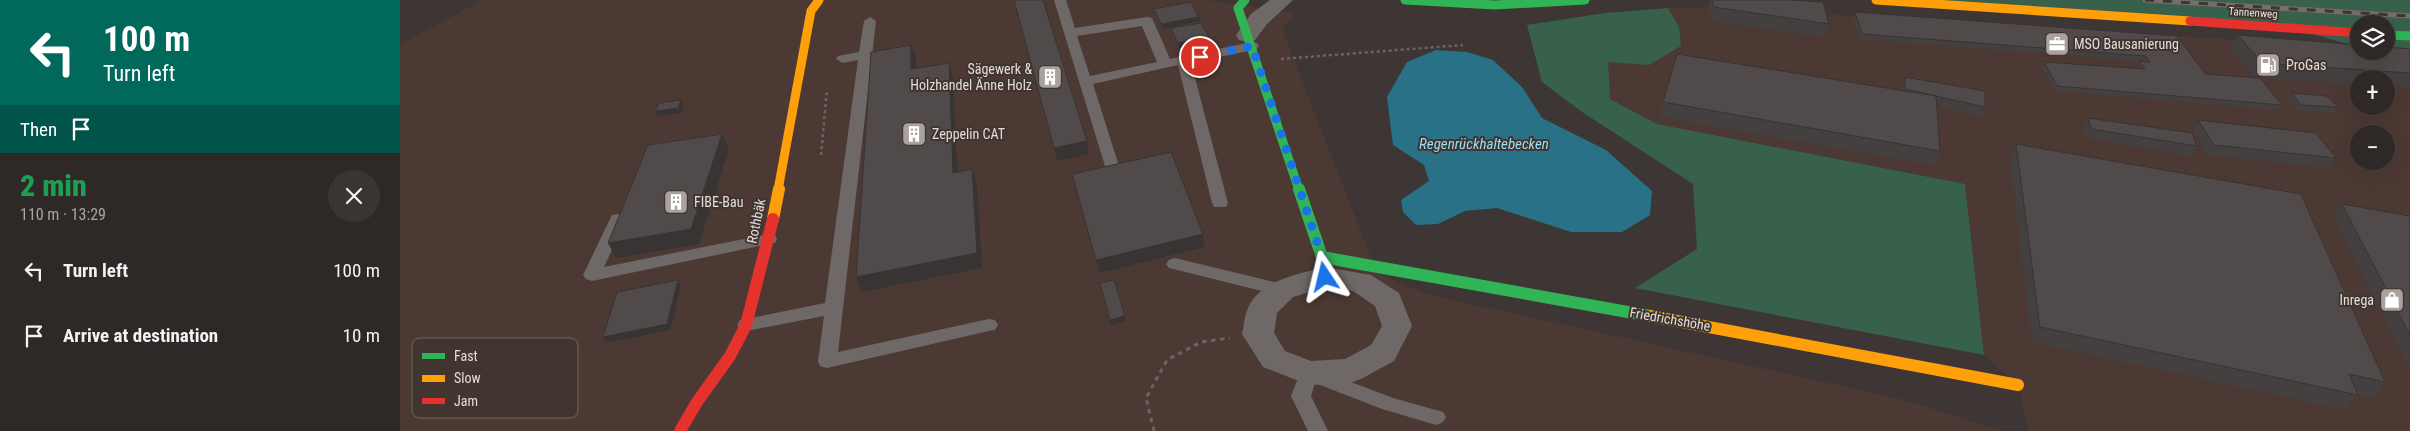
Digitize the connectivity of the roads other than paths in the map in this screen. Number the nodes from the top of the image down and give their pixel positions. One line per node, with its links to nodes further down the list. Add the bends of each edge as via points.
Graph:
1 (819, 0): 22 (street, Rothbäk, via 811,11)
2 (1060, 0): 9 (lane)
3 (1283, 0): 13 (street, via 1259,19)
4 (1405, 0): 5 (street, via 1458,6 1517,6)
5 (1585, 0)
6 (1876, 0): 10 (street, Tannenweg)
7 (1237, 3): 13 (street)
8 (870, 21): 14 (lane)
9 (1070, 32): 17 (lane, via 1147,21); 18 (lane)
10 (2350, 32)
11 (2395, 35): 12 (street)
12 (2410, 36)
13 (1249, 40): 16 (lane); 24 (street)
14 (866, 55): 15 (lane); 26 (lane)
15 (843, 59)
16 (1184, 61): 17 (lane); 20 (lane)
17 (1165, 64): 18 (lane)
18 (1085, 81): 19 (lane)
19 (1110, 163)
20 (1220, 203)
21 (624, 206): 22 (lane, via 592,275)
22 (769, 239): 27 (street, Rothbäk)
23 (1175, 264): 25 (lane)
24 (1323, 267): 25 (street, Friedrichshöhe); 29 (street, Friedrichshöhe, via 1361,282 1388,300 1396,326 1383,353 1350,371); 30 (street, Friedrichshöhe, via 1736,331)
25 (1282, 290): 29 (street, Friedrichshöhe, via 1262,310 1258,334 1274,359)
26 (834, 308): 27 (lane); 28 (lane, via 827,360)
27 (746, 325): 32 (street, Rothbäk, via 730,356)
28 (989, 325)
29 (1309, 373): 31 (lane, via 1389,404); 33 (lane, via 1302,396)
30 (2018, 384)
31 (1436, 417)
32 (680, 431)
33 (1318, 431)

